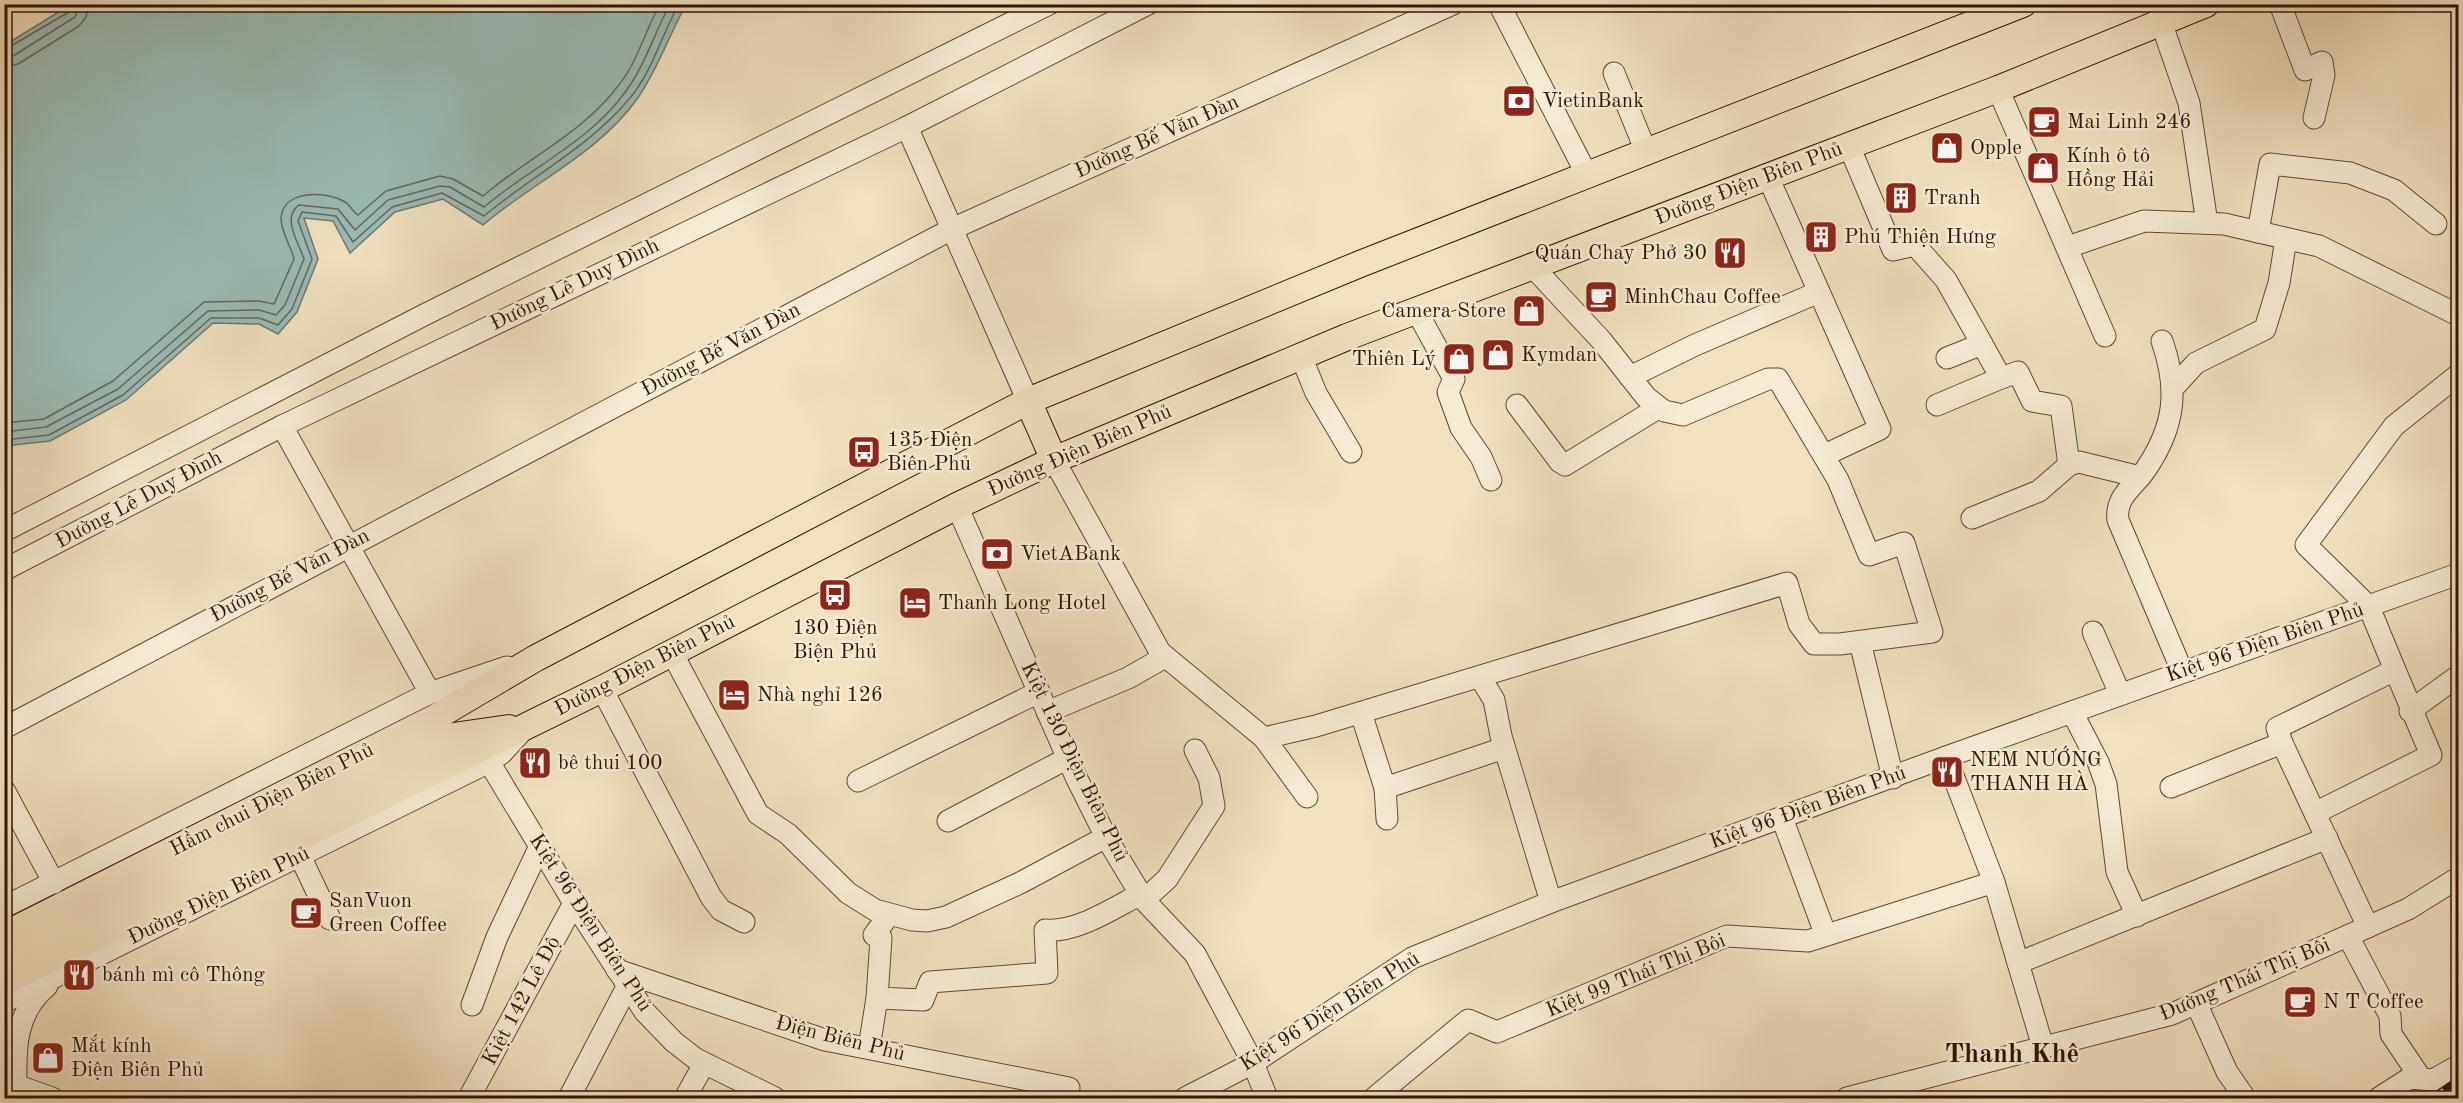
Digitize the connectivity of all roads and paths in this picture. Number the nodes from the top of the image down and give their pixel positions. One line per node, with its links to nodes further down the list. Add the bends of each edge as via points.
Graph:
1 (1049, 4): 49 (street, via 426,314)
2 (1148, 4): 12 (street, Đường Lê Duy Đình)
3 (1453, 4): 19 (street, Đường Bế Văn Đàn)
4 (1499, 4): 15 (street)
5 (2280, 4): 11 (street, via 2305,70 2322,62 2324,75)
6 (2015, 6): 14 (main road)
7 (2196, 6): 8 (main road, Đường Điện Biên Phủ)
8 (2161, 22): 10 (main road, Đường Điện Biên Phủ); 17 (street, via 2189,103)
9 (1614, 73): 14 (street)
10 (1998, 89): 13 (main road, Đường Điện Biên Phủ); 22 (street)
11 (2314, 118)
12 (907, 127): 19 (street); 40 (street, Đường Lê Duy Đình)
13 (1849, 146): 16 (main road, Đường Điện Biên Phủ); 29 (street, via 1893,250 1915,245 1946,280)
14 (1647, 154): 15 (main road)
15 (1588, 177): 36 (main road, via 1360,264)
16 (1768, 177): 23 (main road, Đường Điện Biên Phủ); 24 (street)
17 (2207, 223): 20 (street); 22 (street, via 2144,221)
18 (2436, 224): 20 (street, via 2394,190 2350,173 2271,164)
19 (952, 229): 36 (street); 50 (street, Đường Bế Văn Đàn)
20 (2258, 232): 21 (street)
21 (2286, 238): 26 (street, via 2319,246); 35 (street, via 2279,283 2265,329 2196,363)
22 (2068, 247): 27 (street)
23 (1532, 266): 25 (main road, Đường Điện Biên Phủ); 33 (street)
24 (1819, 292): 33 (street); 42 (street, via 1880,429)
25 (1416, 310): 30 (main road, Đường Điện Biên Phủ); 46 (street, via 1454,379 1448,392 1461,428)
26 (2458, 315)
27 (2105, 336)
28 (2162, 341): 35 (street)
29 (1982, 344): 31 (street); 34 (street)
30 (1301, 356): 41 (street, via 1316,393); 43 (main road, Đường Điện Biên Phủ)
31 (1947, 357)
32 (2458, 375): 53 (street, via 2394,426 2306,545)
33 (1630, 377): 39 (street)
34 (2001, 378): 38 (street); 44 (street, via 2018,372 2032,401 2061,406)
35 (2174, 387): 45 (street, via 2166,436)
36 (1029, 402): 43 (main road); 58 (main road)
37 (1517, 405): 39 (street, via 1565,465)
38 (1937, 405)
39 (1658, 408): 42 (street, via 1683,416 1775,377)
40 (282, 426): 50 (street); 51 (street, Đường Lê Duy Đình)
41 (1351, 452)
42 (1825, 454): 55 (street, via 1869,555 1904,543 1932,632)
43 (1054, 460): 47 (main road, Đường Điện Biên Phủ); 57 (street)
44 (2069, 465): 45 (street, via 2079,462); 48 (street, via 2038,491)
45 (2140, 477): 60 (street, via 2120,499 2116,508 2118,520)
46 (1491, 480)
47 (957, 506): 56 (main road, Đường Điện Biên Phủ); 64 (street, Kiệt 130 Điện Biên Phủ)
48 (1972, 518)
49 (4, 531)
50 (347, 546): 65 (street); 72 (street, Đường Bế Văn Đàn)
51 (4, 570)
52 (2458, 574): 53 (street, Kiệt 96 Điện Biên Phủ)
53 (2369, 607): 59 (street); 60 (street, Kiệt 96 Điện Biên Phủ)
54 (2094, 632): 66 (street)
55 (1860, 642): 61 (street, via 1815,644 1799,624 1787,582); 80 (street)
56 (672, 653): 63 (main road, Đường Điện Biên Phủ); 101 (street, via 758,814 788,834 848,893)
57 (1165, 657): 68 (street, via 1128,678); 73 (street)
58 (536, 658): 65 (street); 107 (main road, Hầm chui Điện Biên Phủ, via 436,717)
59 (2394, 670): 67 (street); 74 (street, via 2277,728)
60 (2182, 671): 66 (street, Kiệt 96 Điện Biên Phủ)
61 (1480, 676): 69 (street); 75 (street, via 1494,700)
62 (2458, 676): 67 (street)
63 (602, 689): 71 (main road, Đường Điện Biên Phủ); 104 (street, via 711,897 721,910)
64 (1039, 692): 68 (street, Kiệt 130 Điện Biên Phủ); 81 (street)
65 (430, 693): 96 (street)
66 (2120, 694): 70 (street, Kiệt 96 Điện Biên Phủ)
67 (2410, 711): 86 (street, via 2431,756)
68 (1047, 712): 77 (street, Kiệt 130 Điện Biên Phủ)
69 (1361, 712): 73 (street); 83 (street)
70 (2072, 712): 78 (street, Kiệt 96 Điện Biên Phủ); 103 (street, via 2106,784 2117,872)
71 (526, 726): 79 (street, Đường Điện Biên Phủ); 112 (main road, via 453,736)
72 (4, 728)
73 (1264, 738): 85 (street)
74 (2282, 743): 82 (street); 86 (street)
75 (1504, 748): 83 (street); 98 (street)
76 (1195, 750): 97 (street, via 1209,778 1214,806 1167,879)
77 (1068, 758): 89 (street); 90 (street, Kiệt 130 Điện Biên Phủ)
78 (1946, 758): 80 (street, Kiệt 96 Điện Biên Phủ); 95 (street)
79 (489, 762): 92 (street, Kiệt 96 Điện Biên Phủ); 93 (street, Đường Điện Biên Phủ)
80 (1893, 778): 87 (street, Kiệt 96 Điện Biên Phủ)
81 (858, 781)
82 (2171, 787)
83 (1385, 788): 88 (street)
84 (4, 790): 96 (street)
85 (1307, 797)
86 (2315, 813): 91 (street)
87 (1782, 818): 98 (street, Kiệt 96 Điện Biên Phủ); 106 (street)
88 (1387, 819)
89 (948, 821)
90 (1106, 837): 97 (street, Kiệt 130 Điện Biên Phủ); 101 (street, via 1020,884 946,917 927,921)
91 (2327, 838): 103 (street); 105 (street)
92 (540, 846): 99 (street, Kiệt 96 Điện Biên Phủ); 114 (street, via 497,937)
93 (307, 853): 102 (street); 110 (street, Đường Điện Biên Phủ)
94 (2458, 878): 105 (street, Đường Thái Thị Bôi, via 2408,909)
95 (1994, 882): 106 (street, Kiệt 99 Thái Thị Bôi); 109 (street)
96 (54, 883): 100 (street)
97 (1143, 897): 113 (street, via 1092,919 1056,931 1045,930 1047,973 930,982 923,1000); 118 (street, Kiệt 130 Điện Biên Phủ, via 1195,954)
98 (1551, 902): 118 (street, Kiệt 96 Điện Biên Phủ, via 1412,958)
99 (574, 903): 111 (street, Kiệt 96 Điện Biên Phủ); 125 (street, Kiệt 142 Lê Độ)
100 (4, 907)
101 (889, 915): 113 (street, via 874,935 880,938)
102 (336, 916)
103 (2137, 916): 109 (street)
104 (744, 922)
105 (2368, 927): 108 (street, Đường Thái Thị Bôi)
106 (1825, 933): 131 (street, Kiệt 99 Thái Thị Bôi, via 1808,941 1727,936 1497,1032 1468,1020)
107 (4, 935)
108 (2348, 936): 115 (street, Đường Thái Thị Bôi); 121 (street, via 2390,1016 2391,1034)
109 (2018, 963): 116 (street)
110 (62, 974): 112 (street, Đường Điện Biên Phủ); 122 (street, via 27,1008)
111 (622, 979): 117 (street, Điện Biên Phủ, via 825,1040); 119 (street, Kiệt 96 Điện Biên Phủ, via 659,1028); 126 (street)
112 (6, 980)
113 (877, 998): 117 (street)
114 (472, 1005)
115 (2197, 1005): 116 (street, Đường Thái Thị Bôi); 133 (street, via 2228,1072)
116 (2043, 1047): 132 (street, Đường Thái Thị Bôi)
117 (869, 1048): 123 (street, Điện Biên Phủ)
118 (1253, 1063): 129 (street, Kiệt 96 Điện Biên Phủ); 130 (street)
119 (704, 1064): 127 (street); 128 (street, Kiệt 96 Điện Biên Phủ)
120 (2458, 1066): 121 (street, via 2433,1080)
121 (2410, 1080): 134 (street)
122 (8, 1084): 124 (street)
123 (1069, 1088)
124 (52, 1098)
125 (469, 1098)
126 (569, 1098)
127 (685, 1098)
128 (775, 1098)
129 (1185, 1098)
130 (1267, 1098)
131 (1374, 1098)
132 (1847, 1098)
133 (2245, 1098)
134 (2379, 1098)

